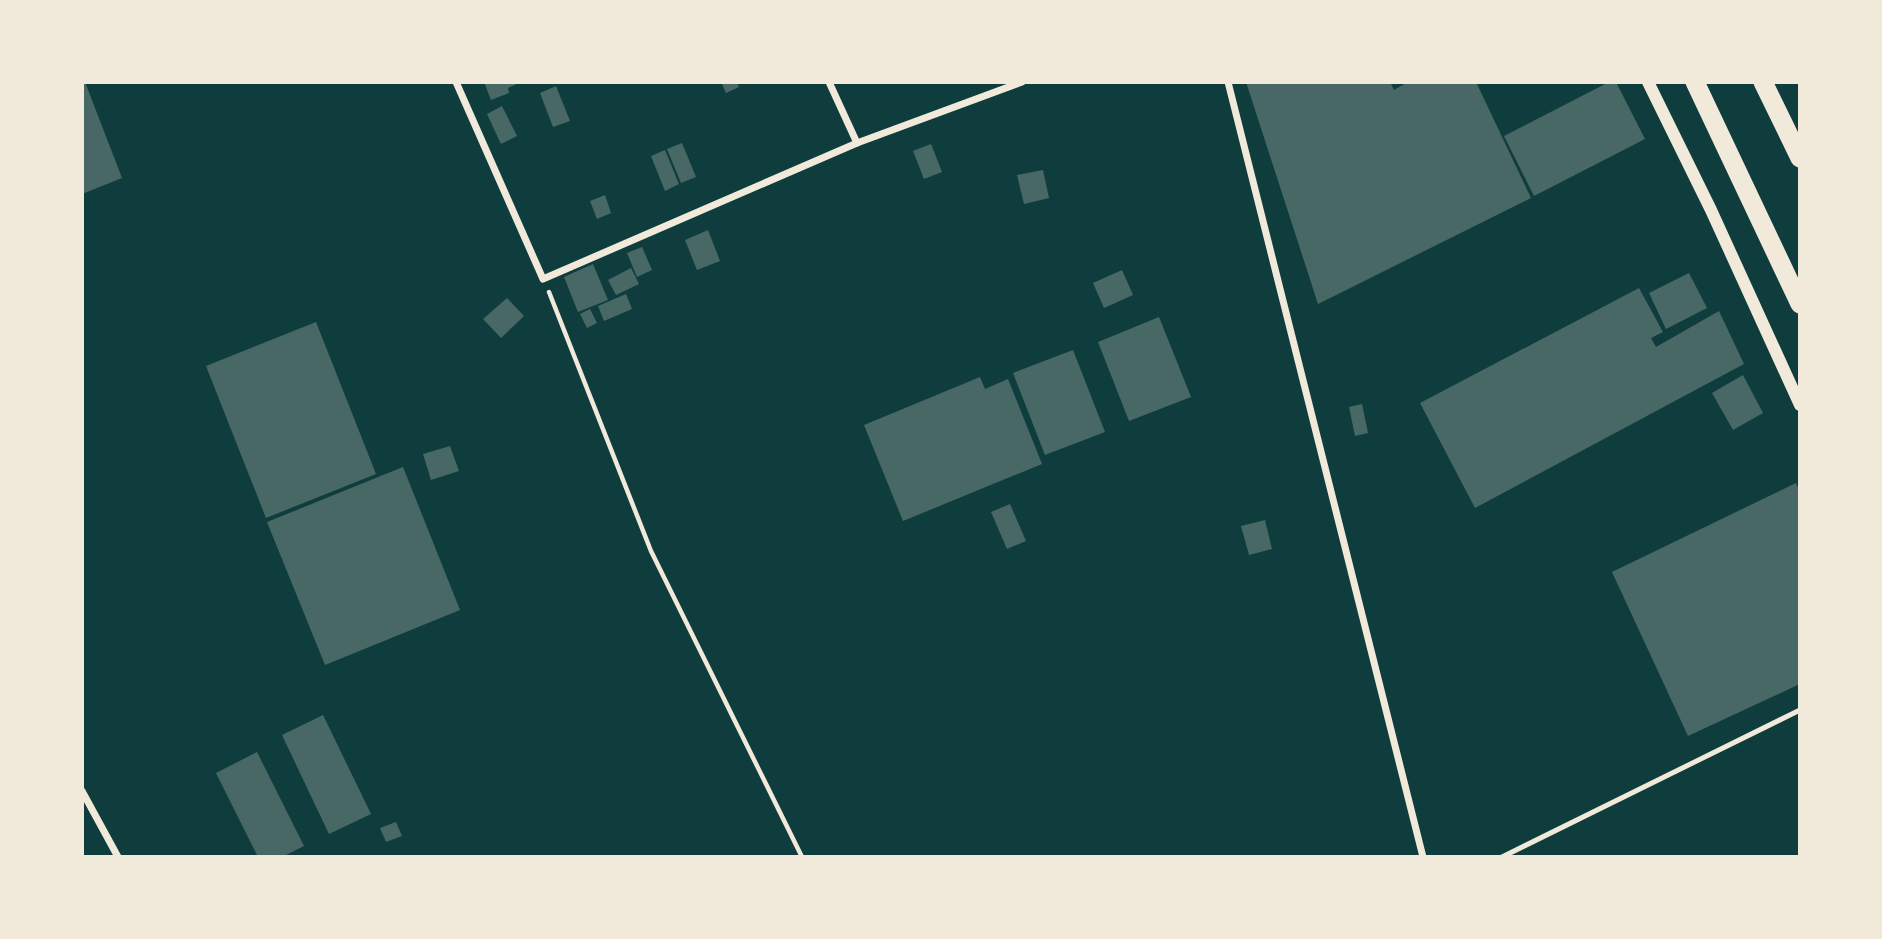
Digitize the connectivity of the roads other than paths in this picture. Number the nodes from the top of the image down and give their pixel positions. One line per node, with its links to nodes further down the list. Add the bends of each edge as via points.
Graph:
1 (456, 82): 8 (street, via 544,279)
2 (829, 82): 8 (street)
3 (1022, 82): 8 (street)
4 (1228, 82): 15 (street)
5 (1648, 82): 11 (street)
6 (1695, 82): 10 (highway)
7 (1763, 82): 9 (highway)
8 (857, 143)
9 (1800, 158)
10 (1800, 303)
11 (1800, 405)
12 (1800, 710): 16 (lane)
13 (82, 791): 14 (street)
14 (118, 857)
15 (1423, 857)
16 (1502, 857)

